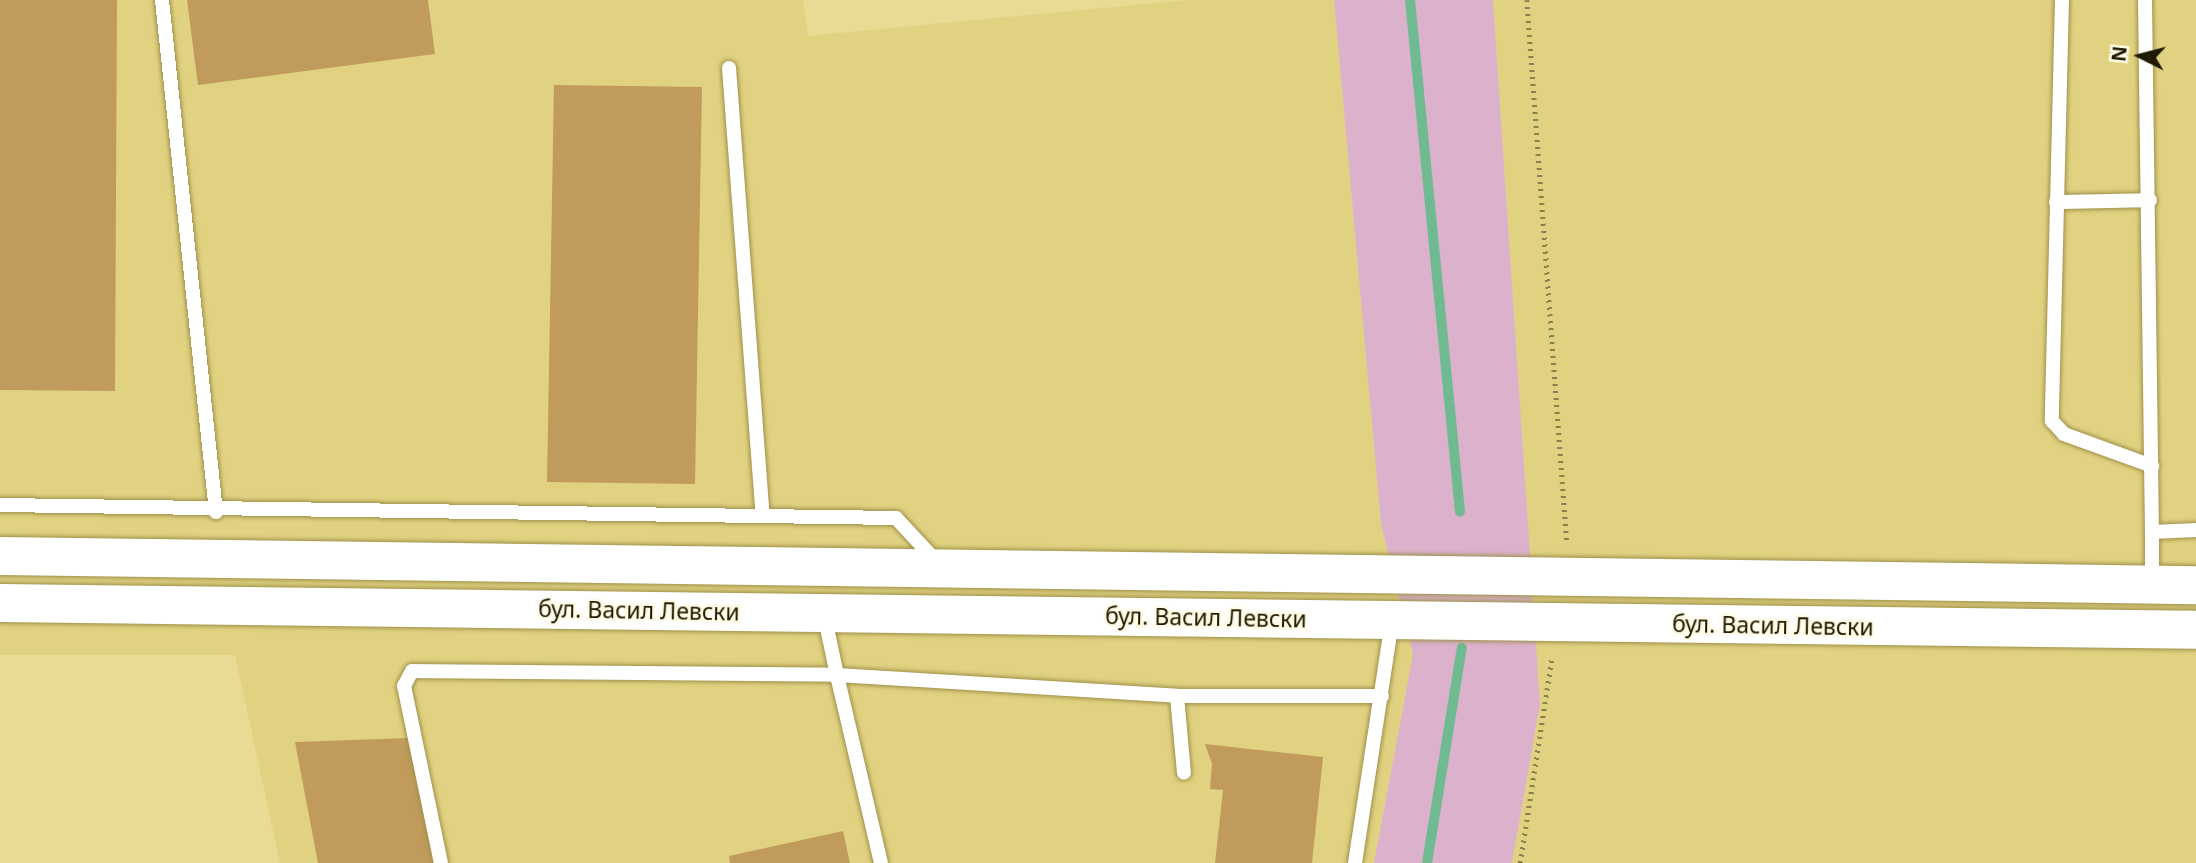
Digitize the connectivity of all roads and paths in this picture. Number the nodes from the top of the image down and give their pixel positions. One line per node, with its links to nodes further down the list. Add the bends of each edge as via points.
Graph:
1 (162, 0): 10 (lane)
2 (1527, 0): 16 (path)
3 (2062, 0): 7 (lane)
4 (2146, 0): 6 (lane)
5 (729, 68): 11 (lane)
6 (2150, 200): 7 (lane); 8 (lane)
7 (2056, 202): 8 (lane, via 2053,421 2064,434)
8 (2152, 466): 13 (lane)
9 (0, 505): 10 (lane)
10 (216, 512): 11 (lane)
11 (762, 512): 15 (lane, via 896,518)
12 (2196, 530): 13 (lane)
13 (2152, 532): 17 (lane)
14 (0, 556): 15 (main road, бул. Васил Левски, via 221,555)
15 (942, 567): 16 (main road, бул. Васил Левски)
16 (1569, 576): 17 (main road, бул. Васил Левски)
17 (2152, 585): 18 (main road, бул. Васил Левски)
18 (2196, 586)
19 (0, 603): 20 (main road, бул. Васил Левски)
20 (823, 612): 21 (main road, бул. Васил Левски); 24 (lane)
21 (1393, 620): 22 (main road, бул. Васил Левски); 26 (lane)
22 (1558, 622): 23 (main road, бул. Васил Левски); 31 (path)
23 (2196, 630)
24 (837, 675): 25 (lane); 28 (lane, via 412,671 404,686); 29 (lane)
25 (1177, 696): 26 (lane); 27 (lane)
26 (1382, 696): 30 (lane)
27 (1184, 773)
28 (440, 863)
29 (881, 863)
30 (1355, 863)
31 (1520, 863)

